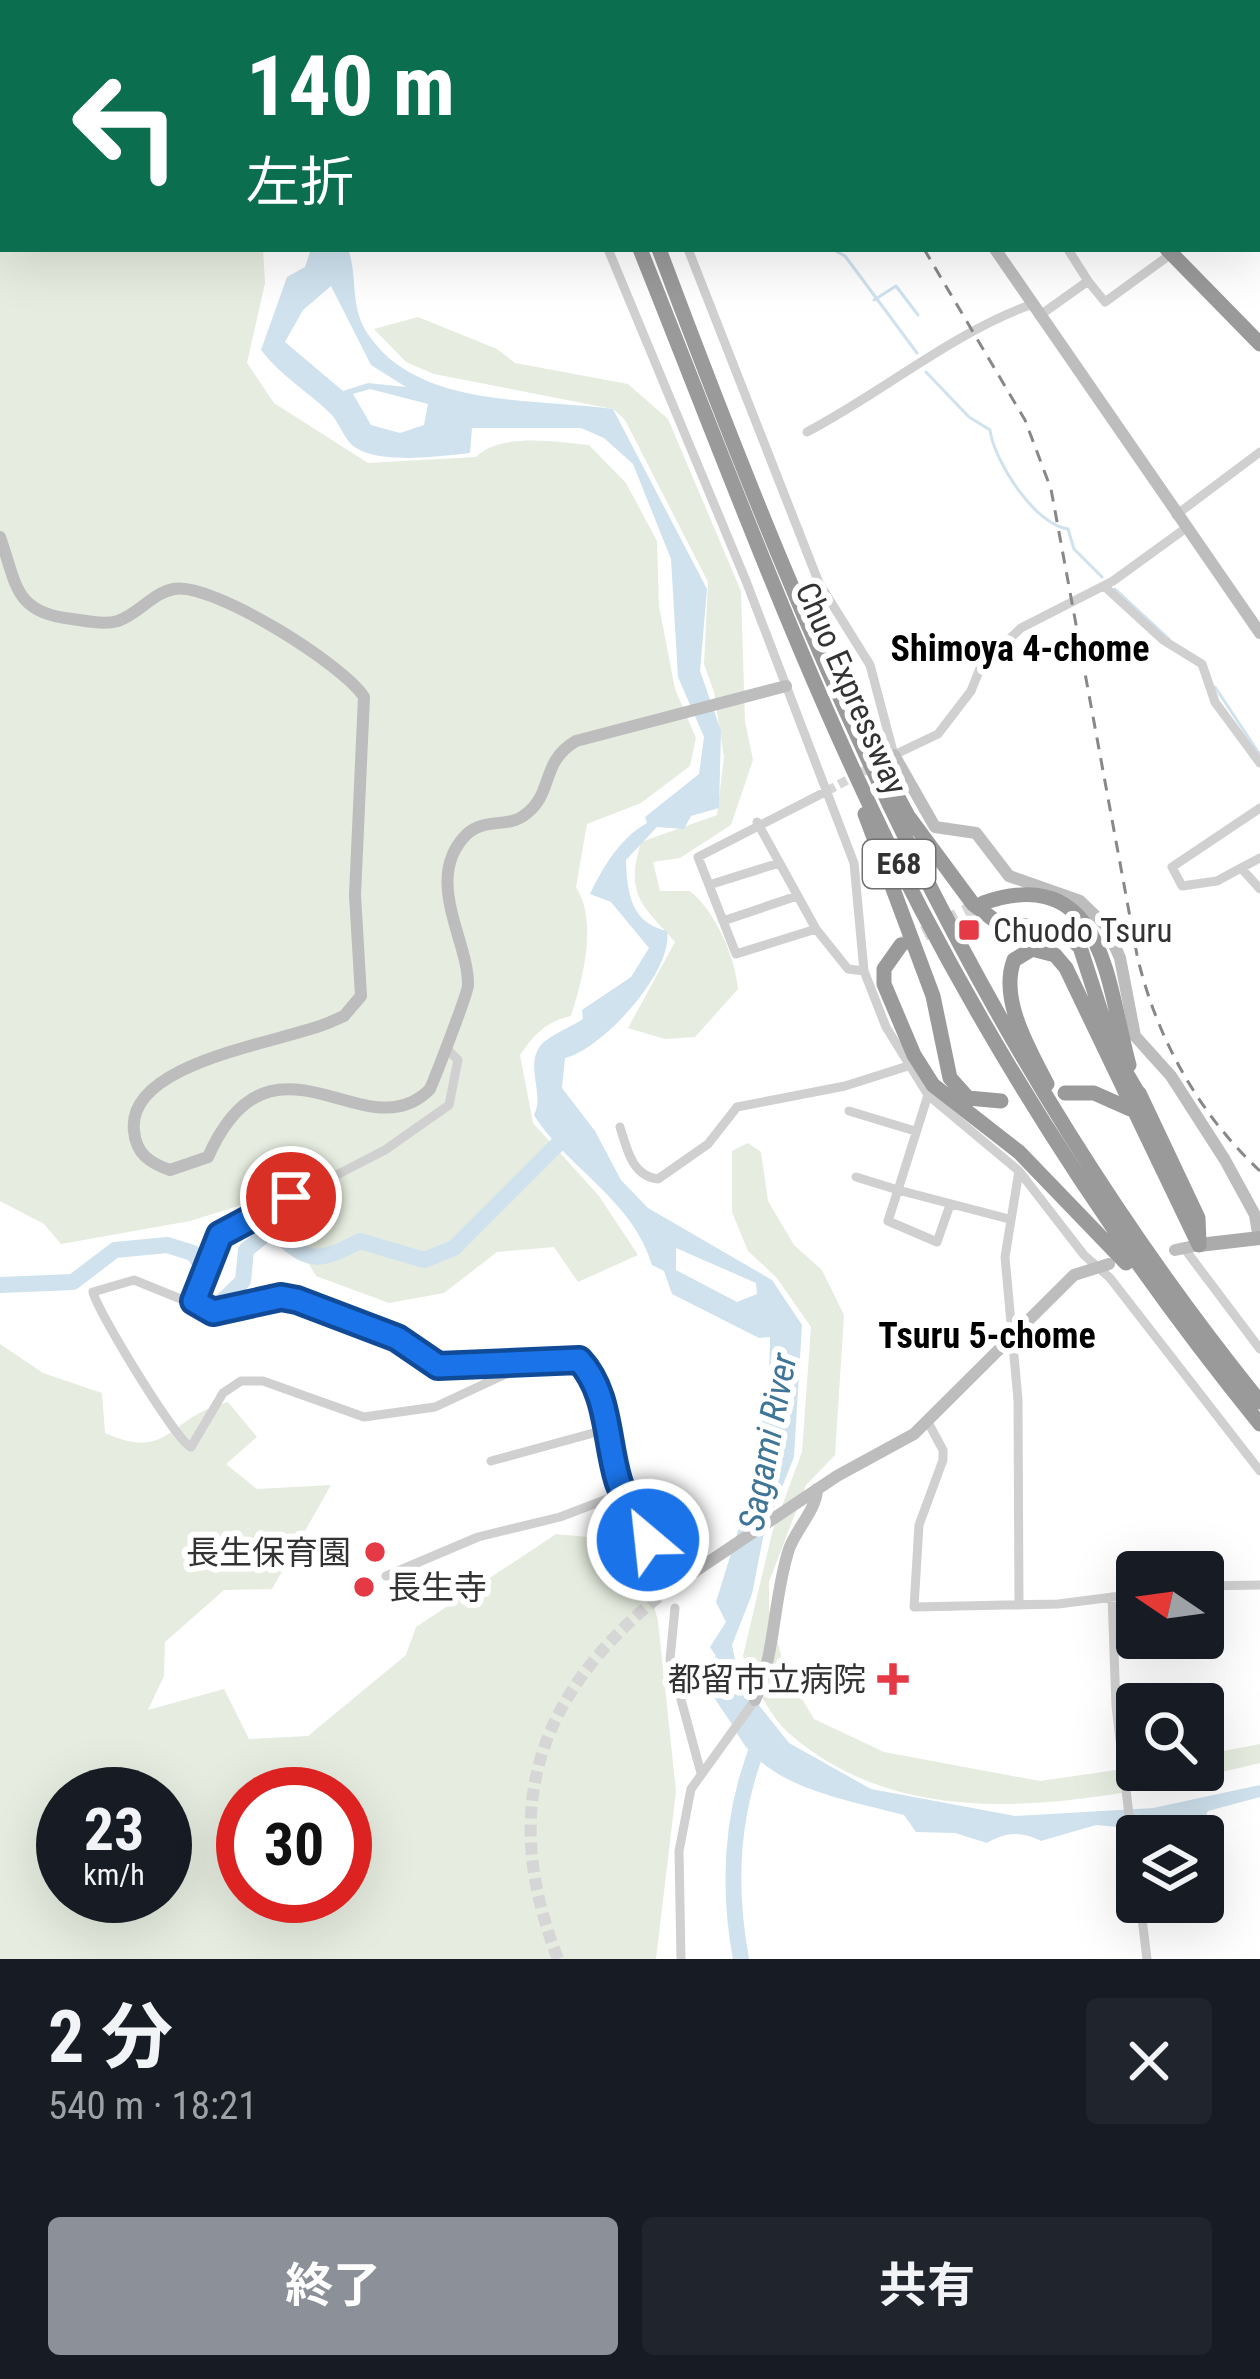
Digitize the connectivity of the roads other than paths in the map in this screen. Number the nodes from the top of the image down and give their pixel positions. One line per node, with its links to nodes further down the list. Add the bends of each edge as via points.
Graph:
1 (609, 252): 20 (street)
2 (641, 252): 21 (highway, Chuo Expressway / E68)
3 (660, 252): 18 (highway, Chuo Expressway / E68)
4 (689, 252): 22 (street, via 819,583 870,664)
5 (997, 252): 10 (street)
6 (1070, 252): 9 (street)
7 (1168, 252): 9 (street, via 1105,302)
8 (1170, 252): 11 (highway)
9 (1088, 281): 10 (street)
10 (1034, 311): 12 (street, via 971,329); 14 (street)
11 (1260, 344)
12 (807, 432)
13 (1260, 452): 14 (street)
14 (1176, 515): 15 (street)
15 (1186, 528): 17 (street); 19 (street)
16 (0, 537): 38 (street, via 20,595 39,613 102,623 173,589 208,595 339,667 364,697 356,870 362,985 355,1006 308,1031 240,1046 157,1083 133,1118 148,1161 170,1170 195,1166 235,1108 264,1092 413,1104 430,1089)
17 (1104, 586): 22 (street, via 1021,628 981,667 938,734); 23 (street, via 1202,664 1215,702)
18 (799, 610): 43 (highway, via 908,816 973,904 994,920 1065,933 1080,946); 51 (highway, Chuo Expressway / E68, via 933,901)
19 (1260, 633)
20 (786, 686): 24 (street); 38 (street, via 577,741 560,750 528,813 512,824 473,829 454,851 451,921 469,983)
21 (823, 701): 42 (highway, via 933,996 950,1078 968,1099); 60 (highway, Chuo Expressway / E68, via 921,908 1024,1090)
22 (894, 755): 53 (street, via 935,827 976,833 1009,876 1060,890 1106,926 1135,1036 1231,1170)
23 (1260, 764)
24 (826, 791): 26 (street); 37 (street, via 860,889)
25 (1260, 808): 29 (street, via 1172,867 1182,886)
26 (757, 822): 28 (street); 30 (street, via 699,853)
27 (1260, 858): 29 (street)
28 (779, 863): 30 (street); 32 (street)
29 (1241, 868): 31 (street)
30 (709, 884): 34 (street)
31 (1260, 889)
32 (797, 896): 34 (street); 35 (street)
33 (983, 903): 43 (highway, via 1033,896 1070,909 1091,930 1107,962)
34 (723, 921): 35 (street, via 736,954)
35 (816, 929): 37 (street, via 848,969)
36 (901, 945): 60 (highway, via 884,983 933,1085 1088,1218)
37 (864, 971): 39 (street)
38 (445, 1047): 56 (street, via 458,1060 448,1105 385,1150 220,1235)
39 (908, 1066): 41 (street); 45 (street, via 737,1107 708,1144 658,1179 635,1167)
40 (1065, 1093): 43 (highway)
41 (928, 1095): 46 (street); 47 (street)
42 (1001, 1101)
43 (1137, 1104): 51 (highway, via 1066,968 1042,950 1019,955 1010,982 1029,1048); 54 (highway, via 1198,1218)
44 (849, 1111): 46 (street)
45 (620, 1127)
46 (915, 1131): 49 (street)
47 (1019, 1171): 52 (street); 55 (street)
48 (856, 1177): 49 (street)
49 (898, 1190): 50 (street); 50 (street, via 888,1221 937,1242)
50 (950, 1205): 52 (street)
51 (1121, 1217): 61 (highway, Chuo Expressway / E68)
52 (1009, 1219): 57 (street)
53 (1259, 1238): 54 (main road)
54 (1186, 1248): 58 (street)
55 (1102, 1265): 57 (street, via 1073,1275); 65 (street)
56 (194, 1301): 59 (street, via 213,1312 281,1297 397,1338 438,1366); 59 (street, via 134,1280 93,1292 171,1432 191,1447 223,1393 242,1381 364,1417 435,1407)
57 (1015, 1334): 62 (street); 77 (street)
58 (1260, 1348)
59 (526, 1364): 64 (street, via 579,1360)
60 (1232, 1390): 61 (highway, Chuo Expressway / E68)
61 (1258, 1411)
62 (928, 1422): 68 (street); 77 (street, via 943,1460 920,1526 914,1607)
63 (1238, 1422): 65 (street)
64 (608, 1429): 66 (street); 69 (street)
65 (1230, 1437): 67 (street)
66 (491, 1461)
67 (1260, 1471)
68 (817, 1489): 70 (street); 79 (street, via 788,1554)
69 (623, 1493): 70 (street, via 653,1548); 71 (street, via 478,1537)
70 (692, 1573): 74 (street)
71 (386, 1576)
72 (1260, 1585): 73 (street)
73 (1224, 1586)
74 (667, 1590)
75 (1112, 1597): 76 (street); 77 (street); 81 (street)
76 (1116, 1597)
77 (1019, 1605)
78 (675, 1608): 80 (street, via 670,1660)
79 (755, 1700): 80 (street)
80 (704, 1768): 83 (street, via 691,1789 679,1851)
81 (1129, 1815)
82 (1143, 1923): 84 (street)
83 (680, 1959)
84 (1147, 1959)

